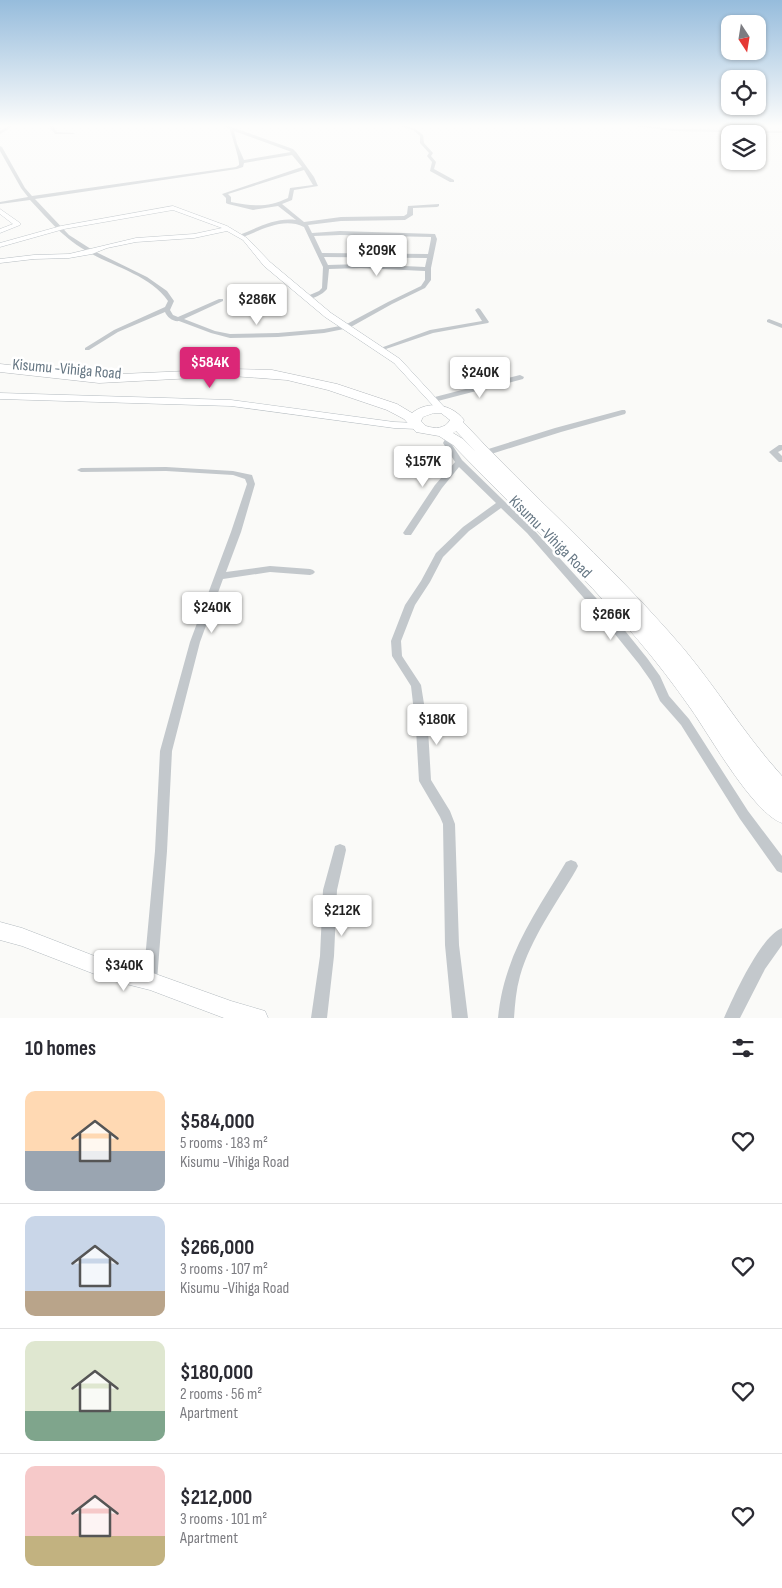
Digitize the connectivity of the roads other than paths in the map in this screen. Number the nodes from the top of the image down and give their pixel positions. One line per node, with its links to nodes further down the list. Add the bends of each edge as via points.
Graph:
1 (14, 173): 7 (street)
2 (211, 173): 7 (street)
3 (291, 173): 9 (street, via 224,194 229,197 228,203 247,208)
4 (308, 173): 9 (street, via 316,186 292,189 290,199)
5 (437, 173): 6 (street)
6 (452, 181)
7 (31, 198): 8 (street); 13 (street)
8 (0, 203)
9 (279, 204): 12 (street)
10 (437, 205): 12 (street, via 410,207 410,215 405,218 341,219)
11 (0, 211): 15 (street, via 18,224)
12 (304, 224): 16 (street); 17 (street, via 279,223)
13 (61, 229): 14 (street, via 173,208); 18 (street); 19 (street)
14 (228, 229): 17 (street); 19 (street, via 186,237 136,240)
15 (0, 231)
16 (312, 235): 20 (street); 21 (street, via 431,234 434,239)
17 (241, 236): 25 (street, via 267,264)
18 (0, 245)
19 (92, 252): 22 (street); 27 (street, via 158,286 171,298)
20 (322, 255): 21 (street); 23 (street)
21 (431, 256): 24 (street)
22 (0, 261)
23 (326, 267): 24 (street); 25 (street, via 325,288)
24 (428, 269): 32 (street, via 428,280 423,287)
25 (307, 298): 32 (street)
26 (221, 300): 29 (street)
27 (168, 308): 29 (street, via 170,316); 33 (street, via 116,331)
28 (478, 310): 34 (street, via 486,322 432,331)
29 (177, 320): 32 (street, via 230,336 285,335)
30 (769, 321): 31 (street)
31 (782, 326)
32 (347, 327): 34 (street)
33 (87, 349)
34 (378, 350): 39 (street, via 397,362)
35 (0, 362): 39 (highway, Kisumu -Vihiga Road, via 104,374 233,366 280,369)
36 (0, 368): 41 (highway, Kisumu -Vihiga Road, via 86,379 245,372 273,374 354,393 398,409)
37 (520, 378): 39 (street)
38 (0, 396): 41 (street, via 231,403 394,425)
39 (434, 406): 41 (highway, via 418,414); 42 (highway, via 455,416)
40 (622, 412): 44 (street)
41 (416, 423): 42 (highway, via 427,431)
42 (450, 430): 44 (highway, Kisumu -Vihiga Road); 46 (street, via 447,443); 53 (highway, Kisumu -Vihiga Road, via 642,632 755,786)
43 (782, 447): 45 (street, via 773,452)
44 (485, 453): 52 (highway, Kisumu -Vihiga Road, via 666,639 759,765)
45 (782, 460)
46 (459, 462): 48 (street); 49 (street, via 447,473)
47 (81, 470): 51 (street, via 233,472 249,478 250,492)
48 (502, 503): 56 (street, via 586,593 643,661 664,698 681,717 744,816); 62 (street, via 466,530 439,556 410,605 396,641 398,656 416,685 425,781 449,824 452,945)
49 (408, 533)
50 (310, 572): 51 (street, via 270,569)
51 (220, 576): 59 (street, via 195,642 166,751)
52 (782, 791)
53 (782, 814)
54 (340, 850): 61 (street, via 330,890 327,956)
55 (571, 866): 63 (street, via 517,959 508,993)
56 (782, 868)
57 (0, 931): 59 (street)
58 (782, 935): 64 (street, via 753,976)
59 (150, 982): 60 (street)
60 (258, 1018)
61 (319, 1018)
62 (460, 1018)
63 (506, 1018)
64 (732, 1018)

